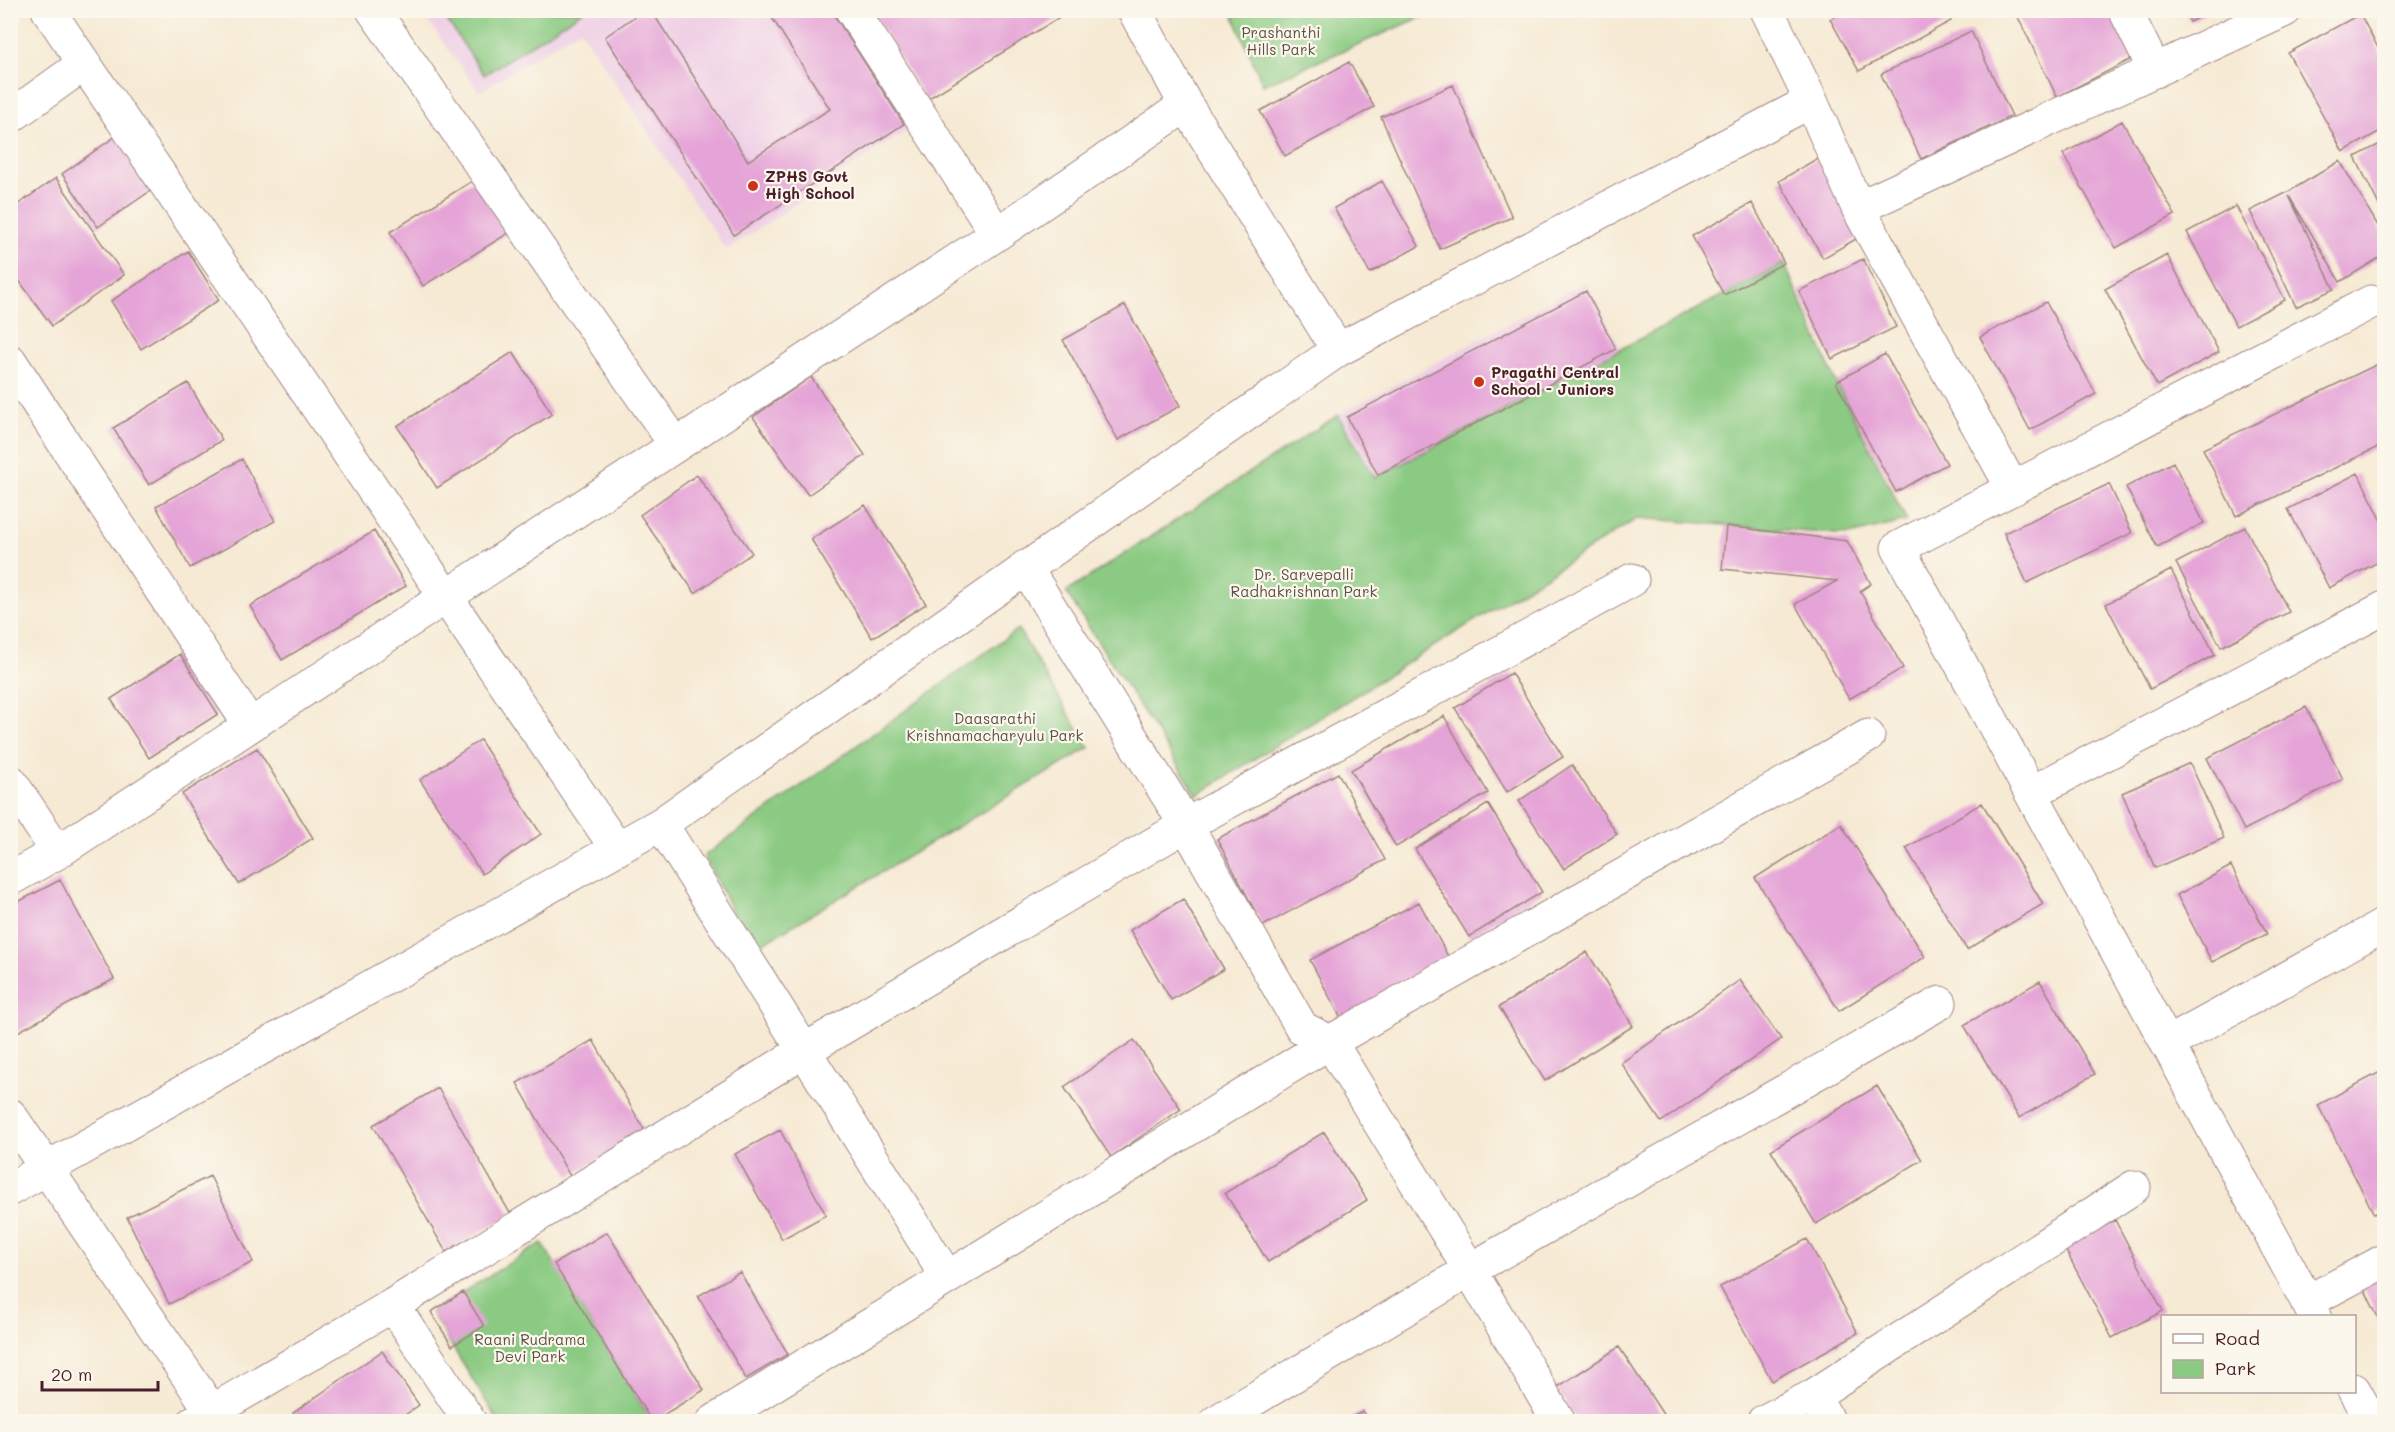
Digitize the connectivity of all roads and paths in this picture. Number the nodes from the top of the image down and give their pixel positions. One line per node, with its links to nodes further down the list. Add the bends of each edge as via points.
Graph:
1 (48, 10): 8 (street)
2 (373, 10): 18 (street)
3 (852, 10): 14 (street)
4 (1134, 10): 11 (street)
5 (1767, 10): 10 (street)
6 (2125, 10): 9 (street)
7 (2285, 10): 9 (street)
8 (84, 64): 12 (street); 22 (street)
9 (2155, 71): 13 (street)
10 (1811, 101): 13 (street); 16 (street)
11 (1186, 105): 14 (street); 16 (street)
12 (10, 117)
13 (1858, 208): 19 (street)
14 (998, 234): 18 (street)
15 (2371, 302): 19 (street)
16 (1338, 350): 20 (street)
17 (10, 361): 24 (street)
18 (676, 445): 22 (street)
19 (2013, 489): 27 (street, via 1898,548)
20 (1025, 567): 28 (street); 29 (street)
21 (1632, 580): 29 (street)
22 (447, 596): 24 (street); 30 (street)
23 (2385, 608): 27 (street)
24 (250, 725): 31 (street)
25 (1868, 736): 35 (street)
26 (10, 781): 31 (street)
27 (2031, 793): 36 (street)
28 (661, 824): 30 (street); 37 (street)
29 (1186, 825): 35 (street, via 1302,1028); 37 (street)
30 (617, 849): 39 (street)
31 (57, 852): 32 (street)
32 (10, 879)
33 (2385, 926): 36 (street)
34 (1940, 1003): 43 (street)
35 (1329, 1042): 43 (street); 44 (street)
36 (2167, 1044): 46 (street)
37 (805, 1050): 44 (street); 45 (street)
38 (10, 1115): 39 (street)
39 (47, 1168): 41 (street); 49 (street)
40 (2134, 1187): 48 (street)
41 (10, 1189)
42 (2385, 1261): 46 (street)
43 (1470, 1270): 52 (street); 53 (street)
44 (947, 1277): 51 (street)
45 (393, 1305): 49 (street); 50 (street)
46 (2311, 1309)
47 (2356, 1392): 55 (street)
48 (1821, 1409): 54 (street)
49 (209, 1418)
50 (470, 1422)
51 (713, 1422)
52 (1216, 1422)
53 (1559, 1422)
54 (1763, 1422)
55 (2372, 1422)

